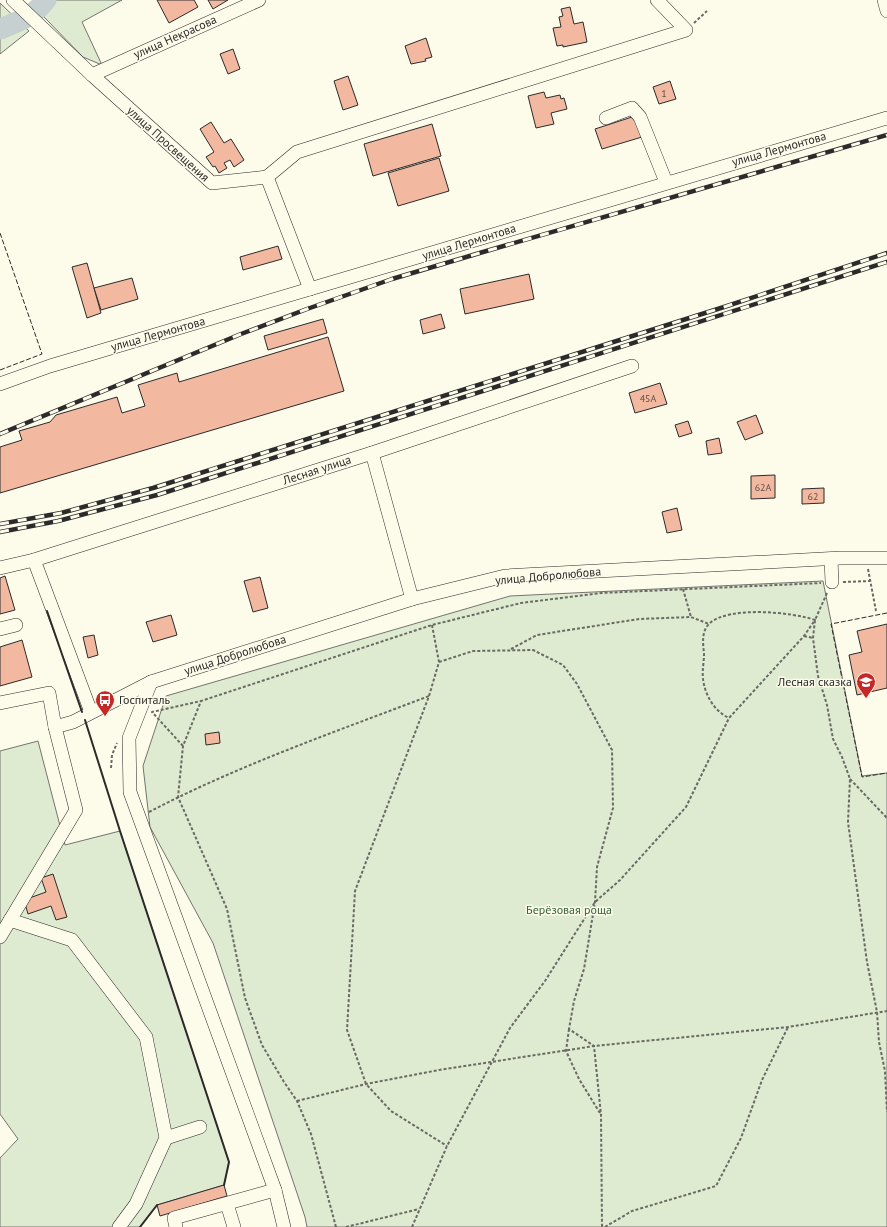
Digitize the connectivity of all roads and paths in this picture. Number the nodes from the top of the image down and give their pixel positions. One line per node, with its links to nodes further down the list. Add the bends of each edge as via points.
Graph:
1 (259, 0): 8 (street, улица Некрасова)
2 (657, 0): 7 (street)
3 (884, 0): 6 (street)
4 (15, 1): 8 (street, улица Просвещения)
5 (706, 11): 7 (path)
6 (887, 11)
7 (686, 30): 11 (street, via 298,152)
8 (92, 75): 11 (street, улица Просвещения, via 212,183)
9 (606, 118): 12 (street, via 632,108 640,116)
10 (887, 118): 12 (street, улица Лермонтова)
11 (267, 176): 13 (street)
12 (666, 182): 13 (street, улица Лермонтова)
13 (310, 289): 15 (street, улица Лермонтова, via 50,366)
14 (632, 366): 16 (street, Лесная улица)
15 (0, 384)
16 (372, 453): 20 (street, Лесная улица); 25 (street)
17 (866, 558): 18 (street, улица Добролюбова); 19 (street, улица Добролюбова); 22 (path)
18 (887, 558)
19 (831, 559): 23 (street); 25 (street, улица Добролюбова, via 505,576)
20 (34, 560): 21 (street, Лесная улица); 41 (street)
21 (0, 568)
22 (870, 580): 23 (path); 26 (path)
23 (832, 582): 24 (path); 28 (path)
24 (683, 589): 27 (path); 31 (path, via 601,593 521,603)
25 (412, 598): 37 (street, улица Добролюбова)
26 (876, 611)
27 (691, 617): 30 (path); 35 (path, via 639,619 537,635)
28 (815, 620): 30 (path, via 803,615 775,612 735,613 718,618); 33 (path); 34 (path)
29 (16, 624): 32 (street)
30 (709, 624): 42 (path, via 702,636 703,679 713,706 721,715)
31 (432, 625): 36 (path); 39 (path)
32 (0, 629)
33 (804, 636): 34 (path); 42 (path)
34 (813, 638): 45 (path, via 818,676 828,705 834,739)
35 (510, 650): 36 (path, via 473,651); 49 (path, via 533,650 563,665 577,684 612,750 613,808 597,867)
36 (439, 662): 38 (path)
37 (151, 682): 41 (street, улица Добролюбова); 47 (street, via 129,738 130,792)
38 (429, 696): 46 (path, via 267,757); 59 (path, via 355,890 346,1030)
39 (201, 701): 44 (path); 44 (path, via 152,712)
40 (0, 704): 43 (street, via 49,693)
41 (92, 712): 43 (street, улица Добролюбова, via 74,722)
42 (729, 718): 49 (path, via 686,807 620,880)
43 (55, 727): 50 (street, via 76,810)
44 (183, 746): 46 (path)
45 (850, 779): 48 (path); 53 (path, via 848,822)
46 (178, 797): 47 (path); 60 (path, via 227,909 245,998 262,1045)
47 (140, 817): 66 (street)
48 (887, 818)
49 (595, 902): 55 (path, via 584,969 574,1001); 58 (path, via 545,981 510,1028)
50 (10, 920): 51 (street); 64 (street, via 72,940 146,1037)
51 (0, 937)
52 (887, 1011): 53 (path)
53 (877, 1012): 54 (path); 61 (path, via 885,1071)
54 (788, 1027): 56 (path); 76 (path, via 762,1080 741,1138 716,1186 632,1211)
55 (569, 1030): 56 (path); 57 (path)
56 (594, 1046): 57 (path); 62 (path)
57 (566, 1051): 58 (path); 62 (path, via 579,1079)
58 (492, 1062): 59 (path); 65 (path)
59 (366, 1084): 60 (path); 65 (path, via 392,1111)
60 (298, 1101): 73 (path, via 311,1134)
61 (887, 1112)
62 (601, 1115): 76 (path)
63 (200, 1127): 64 (street)
64 (166, 1138): 69 (street, via 136,1204)
65 (447, 1146): 68 (path)
66 (275, 1190): 67 (street); 72 (street)
67 (227, 1204): 70 (street, via 174,1218); 71 (street)
68 (419, 1209): 74 (path); 75 (path)
69 (119, 1227)
70 (176, 1227)
71 (234, 1227)
72 (284, 1227)
73 (336, 1227)
74 (346, 1227)
75 (412, 1227)
76 (604, 1227)

